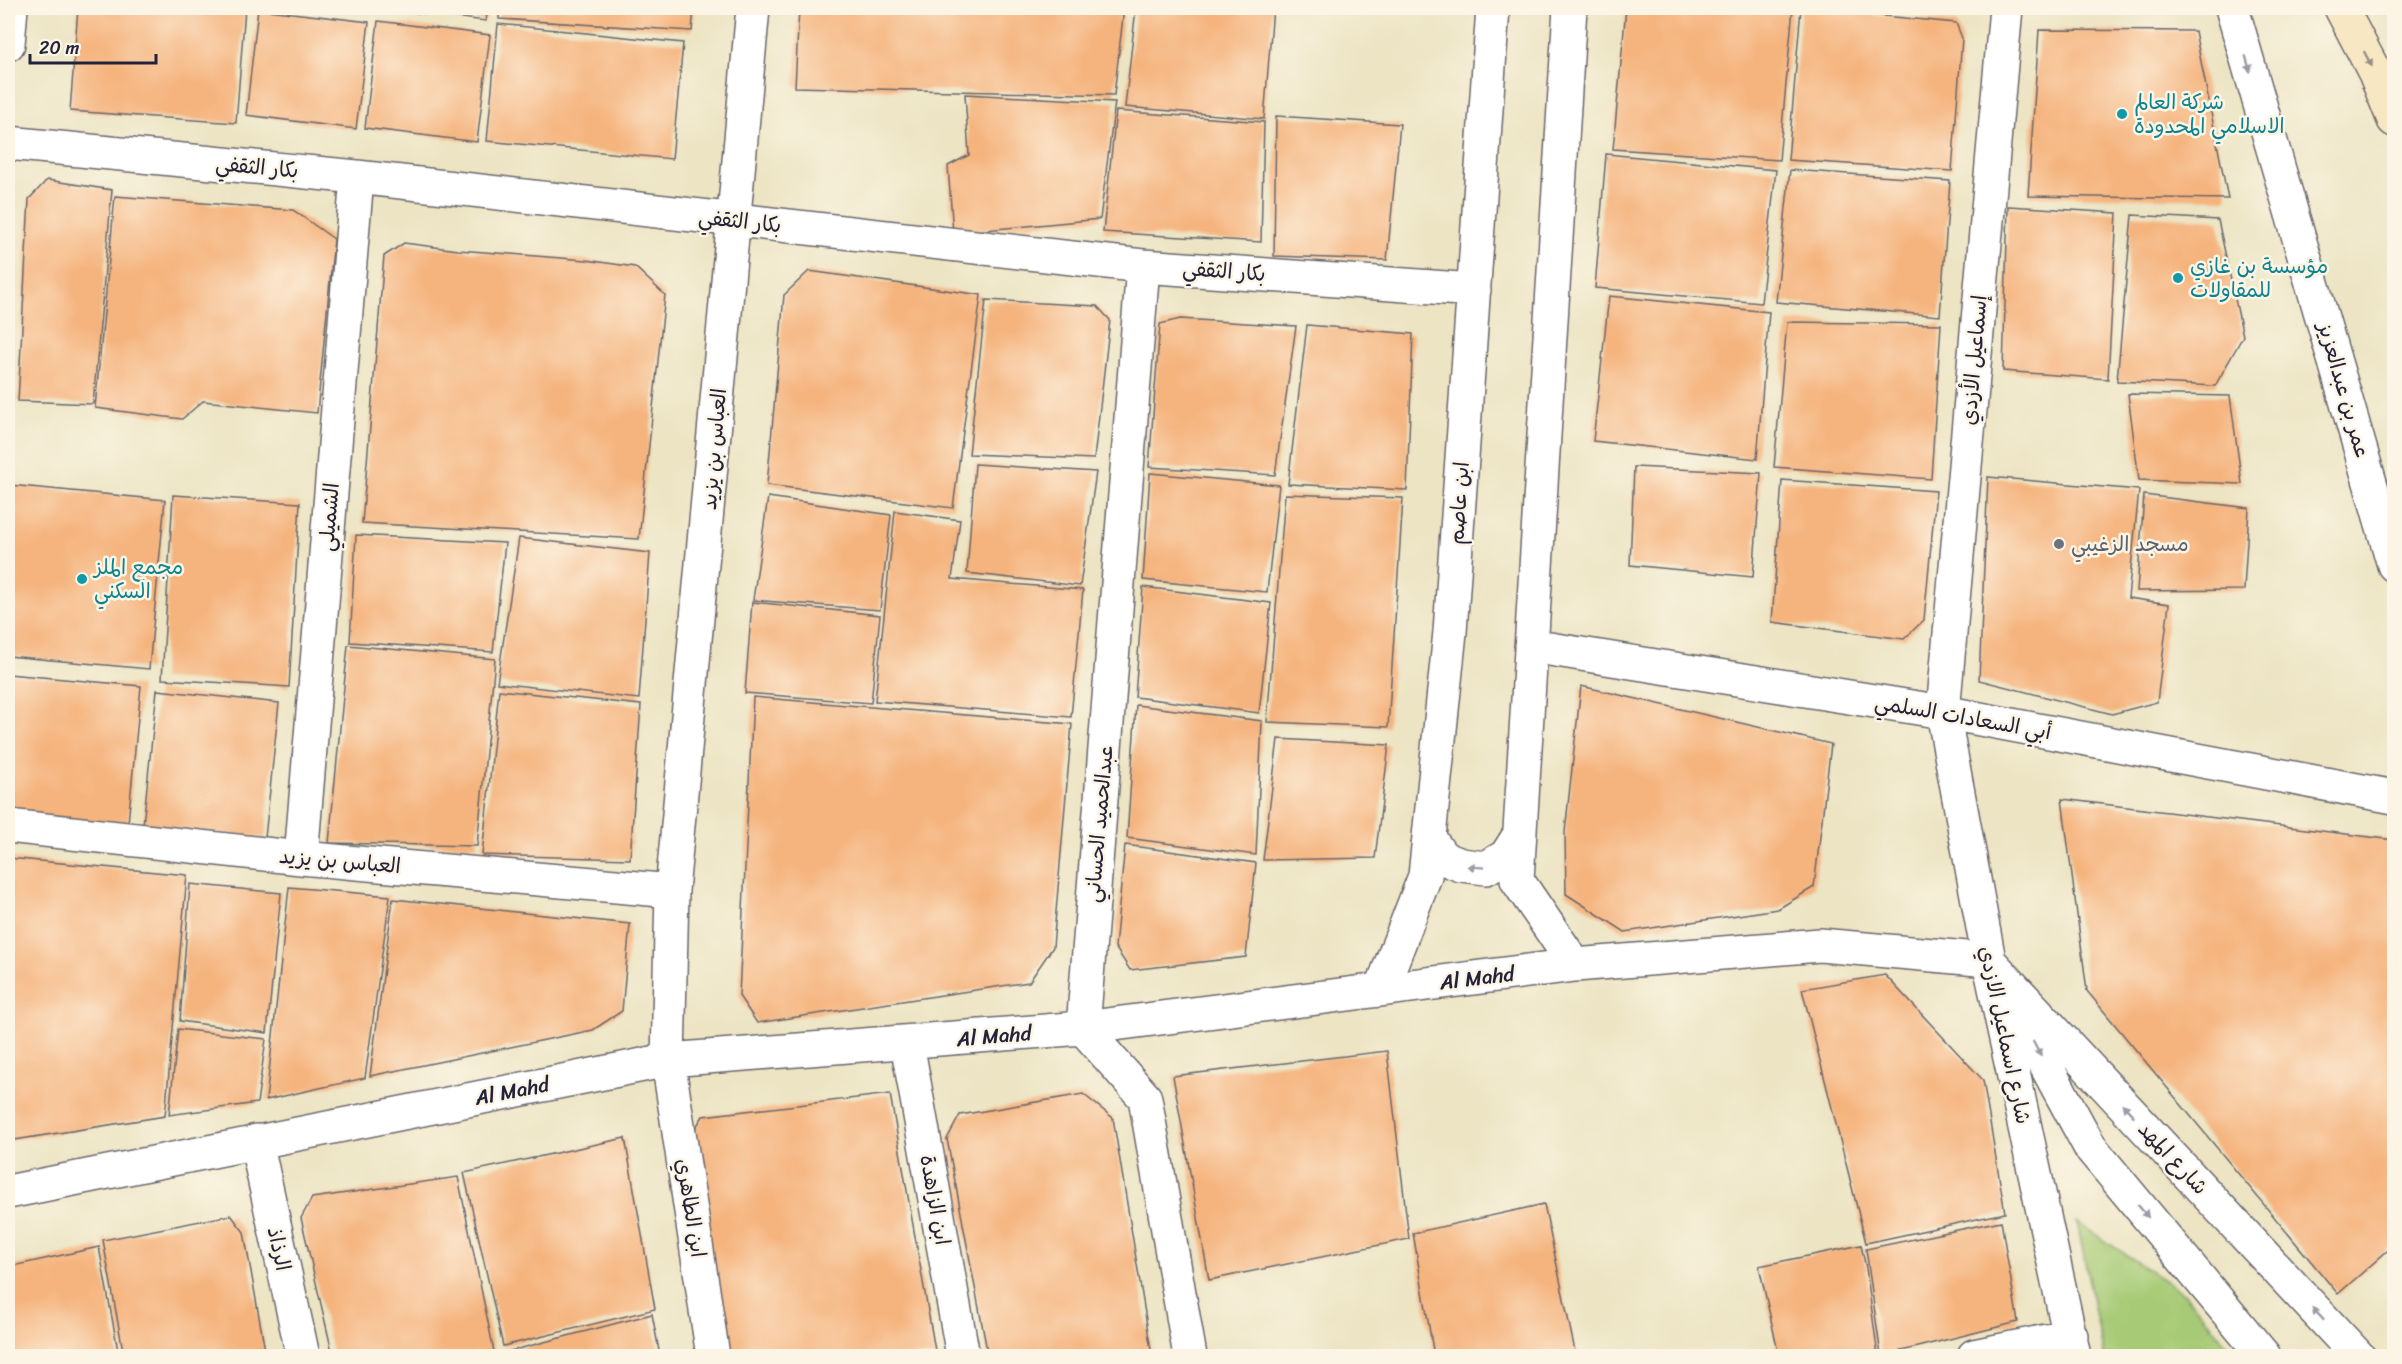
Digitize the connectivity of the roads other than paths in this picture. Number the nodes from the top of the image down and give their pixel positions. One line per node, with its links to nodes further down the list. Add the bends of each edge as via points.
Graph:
1 (11, 8): 8 (street)
2 (753, 8): 12 (street, العباس بن يزيد)
3 (1493, 8): 14 (street, ابن عاصم)
4 (1570, 8): 16 (street)
5 (2006, 8): 17 (street, إسماعيل الأزدي)
6 (2232, 8): 15 (street, عمر بن عبدالعزيز, one-way to 15)
7 (2340, 8): 9 (main road, one-way to 9, via 2375,73)
8 (8, 44)
9 (2394, 120)
10 (8, 143): 11 (street, بكار الثقفي)
11 (357, 177): 12 (street, بكار الثقفي); 22 (street, الشميلي)
12 (735, 221): 13 (street, بكار الثقفي); 23 (street, العباس بن يزيد)
13 (1143, 266): 14 (street, بكار الثقفي); 27 (street, عبدالحميد الحساني)
14 (1474, 290): 21 (street, ابن عاصم, via 1450,632)
15 (2394, 565)
16 (1531, 646): 17 (street, أبي السعادات السلمي); 20 (street)
17 (1943, 712): 18 (street, أبي السعادات السلمي); 24 (street, شارع اسماعيل الازدي)
18 (2394, 797)
19 (8, 826): 22 (street, العباس بن يزيد)
20 (1520, 834): 21 (street, one-way to 21, via 1506,856 1485,868 1443,858); 25 (street, via 1517,880)
21 (1429, 838): 26 (street, ابن عاصم, via 1425,876)
22 (301, 858): 23 (street, العباس بن يزيد)
23 (672, 891): 29 (street, العباس بن يزيد)
24 (1989, 960): 25 (street, Al Mahd, via 1820,945); 32 (street, شارع اسماعيل الازدي); 38 (street, one-way to 38, via 2090,1147); 39 (street, شارع المهد, one-way to 24)
25 (1575, 965): 26 (street, Al Mahd)
26 (1381, 990): 27 (street, Al Mahd)
27 (1083, 1028): 28 (street, Al Mahd); 36 (street, via 1145,1098)
28 (907, 1043): 29 (street, Al Mahd); 35 (street, ابن الزاهدة)
29 (668, 1060): 30 (street, Al Mahd); 34 (street, ابن الطاهري)
30 (256, 1142): 31 (street, Al Mahd); 33 (street, الرذاذ)
31 (8, 1192)
32 (2072, 1346): 37 (street)
33 (303, 1356)
34 (713, 1356)
35 (963, 1356)
36 (1190, 1356)
37 (1974, 1356)
38 (2264, 1356)
39 (2358, 1356)

